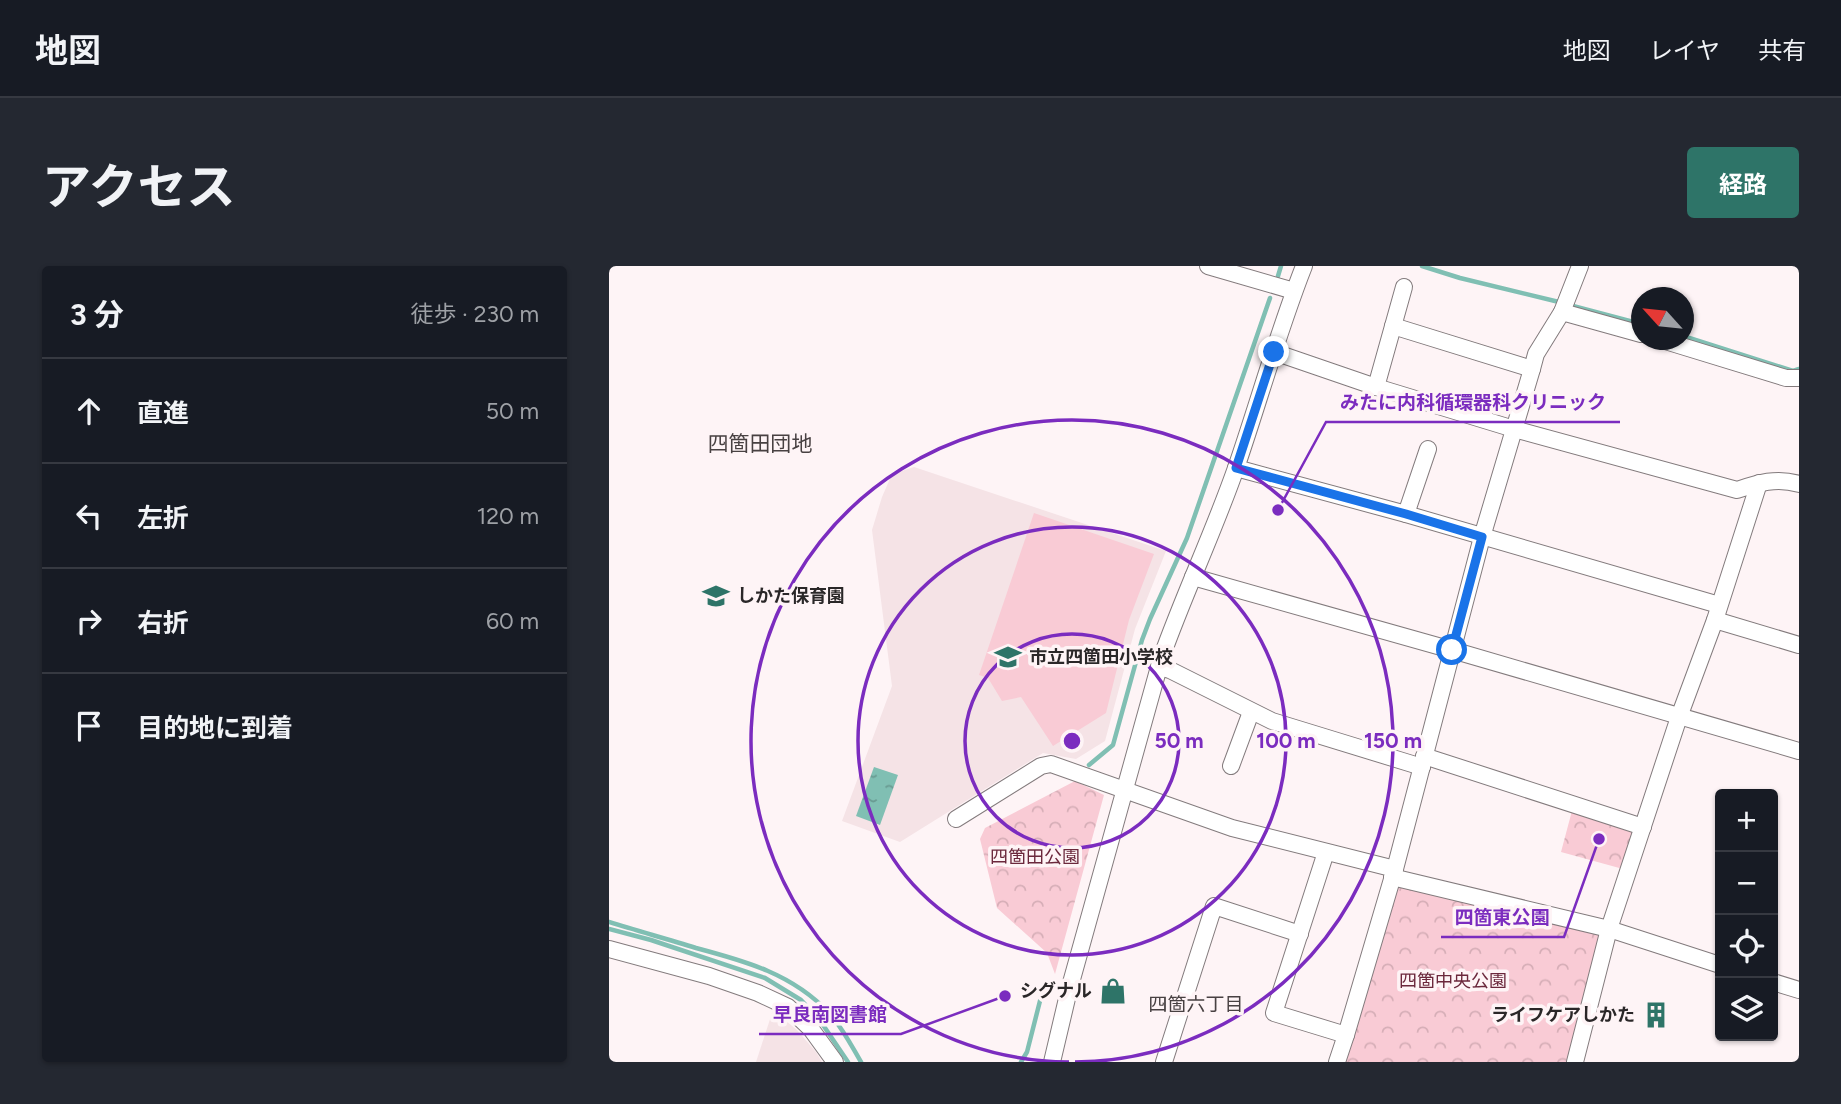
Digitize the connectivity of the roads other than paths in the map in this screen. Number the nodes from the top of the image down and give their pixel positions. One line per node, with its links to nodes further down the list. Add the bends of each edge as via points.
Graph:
1 (1208, 266): 5 (street)
2 (1304, 266): 5 (street)
3 (1580, 266): 6 (street)
4 (1403, 287): 7 (street)
5 (1294, 291): 10 (street)
6 (1562, 312): 8 (street); 11 (street)
7 (1393, 326): 11 (street); 13 (street)
8 (1631, 331)
9 (1694, 350): 12 (street)
10 (1274, 352): 13 (street); 16 (street)
11 (1532, 369): 14 (street)
12 (1799, 378)
13 (1376, 387): 14 (street)
14 (1514, 429): 17 (street, via 1737,491); 20 (street)
15 (1428, 449): 19 (street)
16 (1236, 468): 19 (street); 21 (street)
17 (1759, 483): 18 (street, via 1785,479); 22 (street)
18 (1799, 484)
19 (1406, 514): 20 (street)
20 (1482, 537): 22 (street); 24 (street)
21 (1193, 578): 24 (street); 25 (street)
22 (1717, 612): 23 (street); 27 (street)
23 (1799, 645)
24 (1452, 650): 27 (street); 29 (street)
25 (1159, 667): 26 (street); 31 (street)
26 (1251, 712): 29 (street); 30 (street)
27 (1679, 717): 28 (street); 33 (street)
28 (1799, 751)
29 (1423, 762): 33 (street); 35 (street)
30 (1231, 766)
31 (1125, 790): 32 (street, via 1051,764); 34 (street, via 1232,828); 44 (street)
32 (956, 819)
33 (1643, 827): 36 (street)
34 (1327, 852): 35 (street); 37 (street)
35 (1393, 873): 36 (street); 42 (street)
36 (1609, 929): 39 (street); 47 (street)
37 (1300, 934): 42 (street, via 1274,1013); 45 (street, via 1215,906)
38 (609, 949): 43 (street, via 709,976 788,1007)
39 (1715, 963)
40 (1778, 984): 41 (street)
41 (1799, 990)
42 (1346, 1035): 46 (street)
43 (835, 1062)
44 (1052, 1062)
45 (1164, 1062)
46 (1336, 1062)
47 (1574, 1062)

